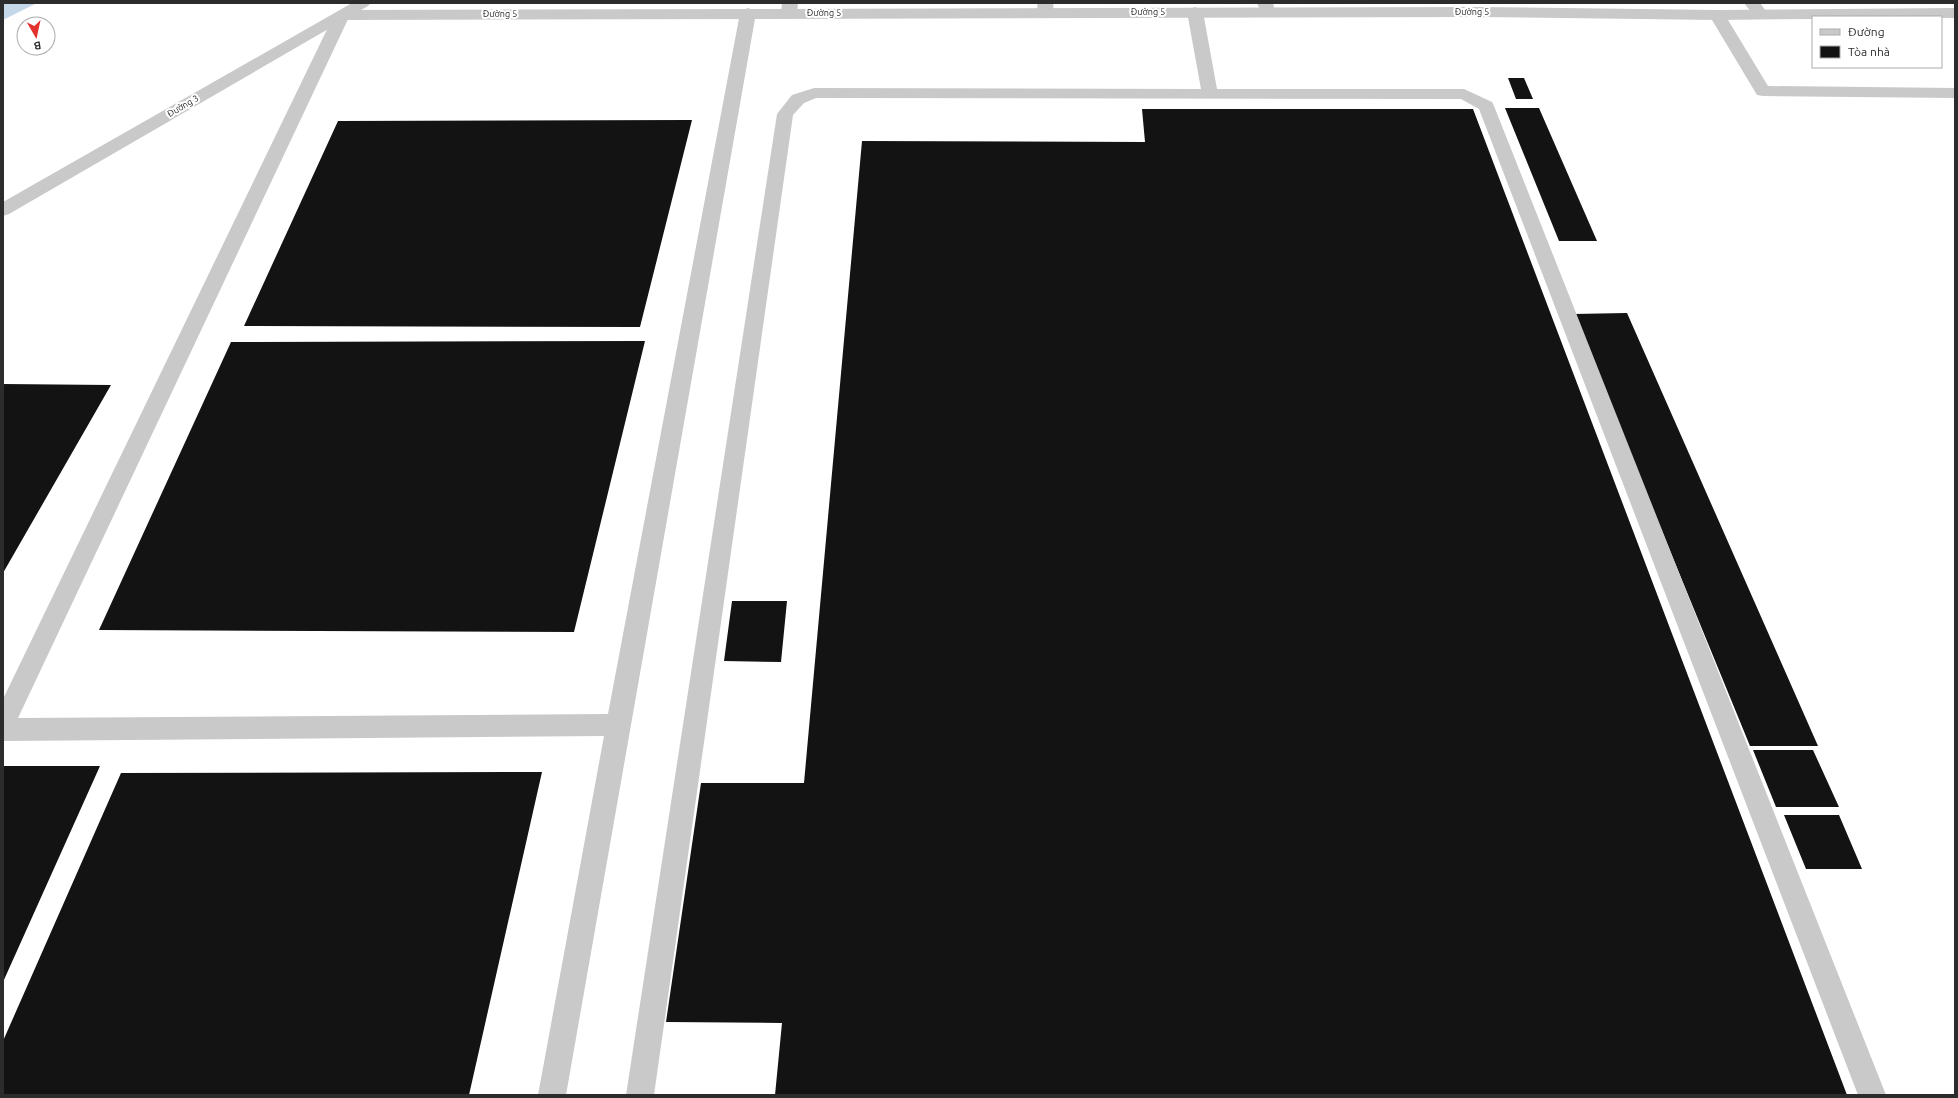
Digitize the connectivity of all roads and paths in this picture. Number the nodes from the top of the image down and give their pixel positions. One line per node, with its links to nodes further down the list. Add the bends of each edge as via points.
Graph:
1 (363, 3): 10 (street, Đường 3)
2 (790, 8): 3 (street, Đường 5); 8 (street, Đường 5)
3 (1045, 8): 6 (street, Đường 5)
4 (1266, 8): 6 (street, Đường 5); 9 (street, Đường 5)
5 (1756, 9): 7 (street, Đường 5); 9 (street, Đường 5)
6 (1195, 12): 12 (street)
7 (1955, 12)
8 (748, 13): 10 (street, Đường 5); 15 (street)
9 (1717, 14): 11 (street, via 1763,91)
10 (342, 15): 13 (street, Đường 3); 14 (street)
11 (1955, 93)
12 (1210, 94): 18 (street, via 814,93 798,99 785,114); 19 (street, via 1464,94 1486,106)
13 (3, 210)
14 (3, 725)
15 (618, 725): 16 (street); 17 (street)
16 (3, 730)
17 (552, 1095)
18 (640, 1095)
19 (1872, 1095)

